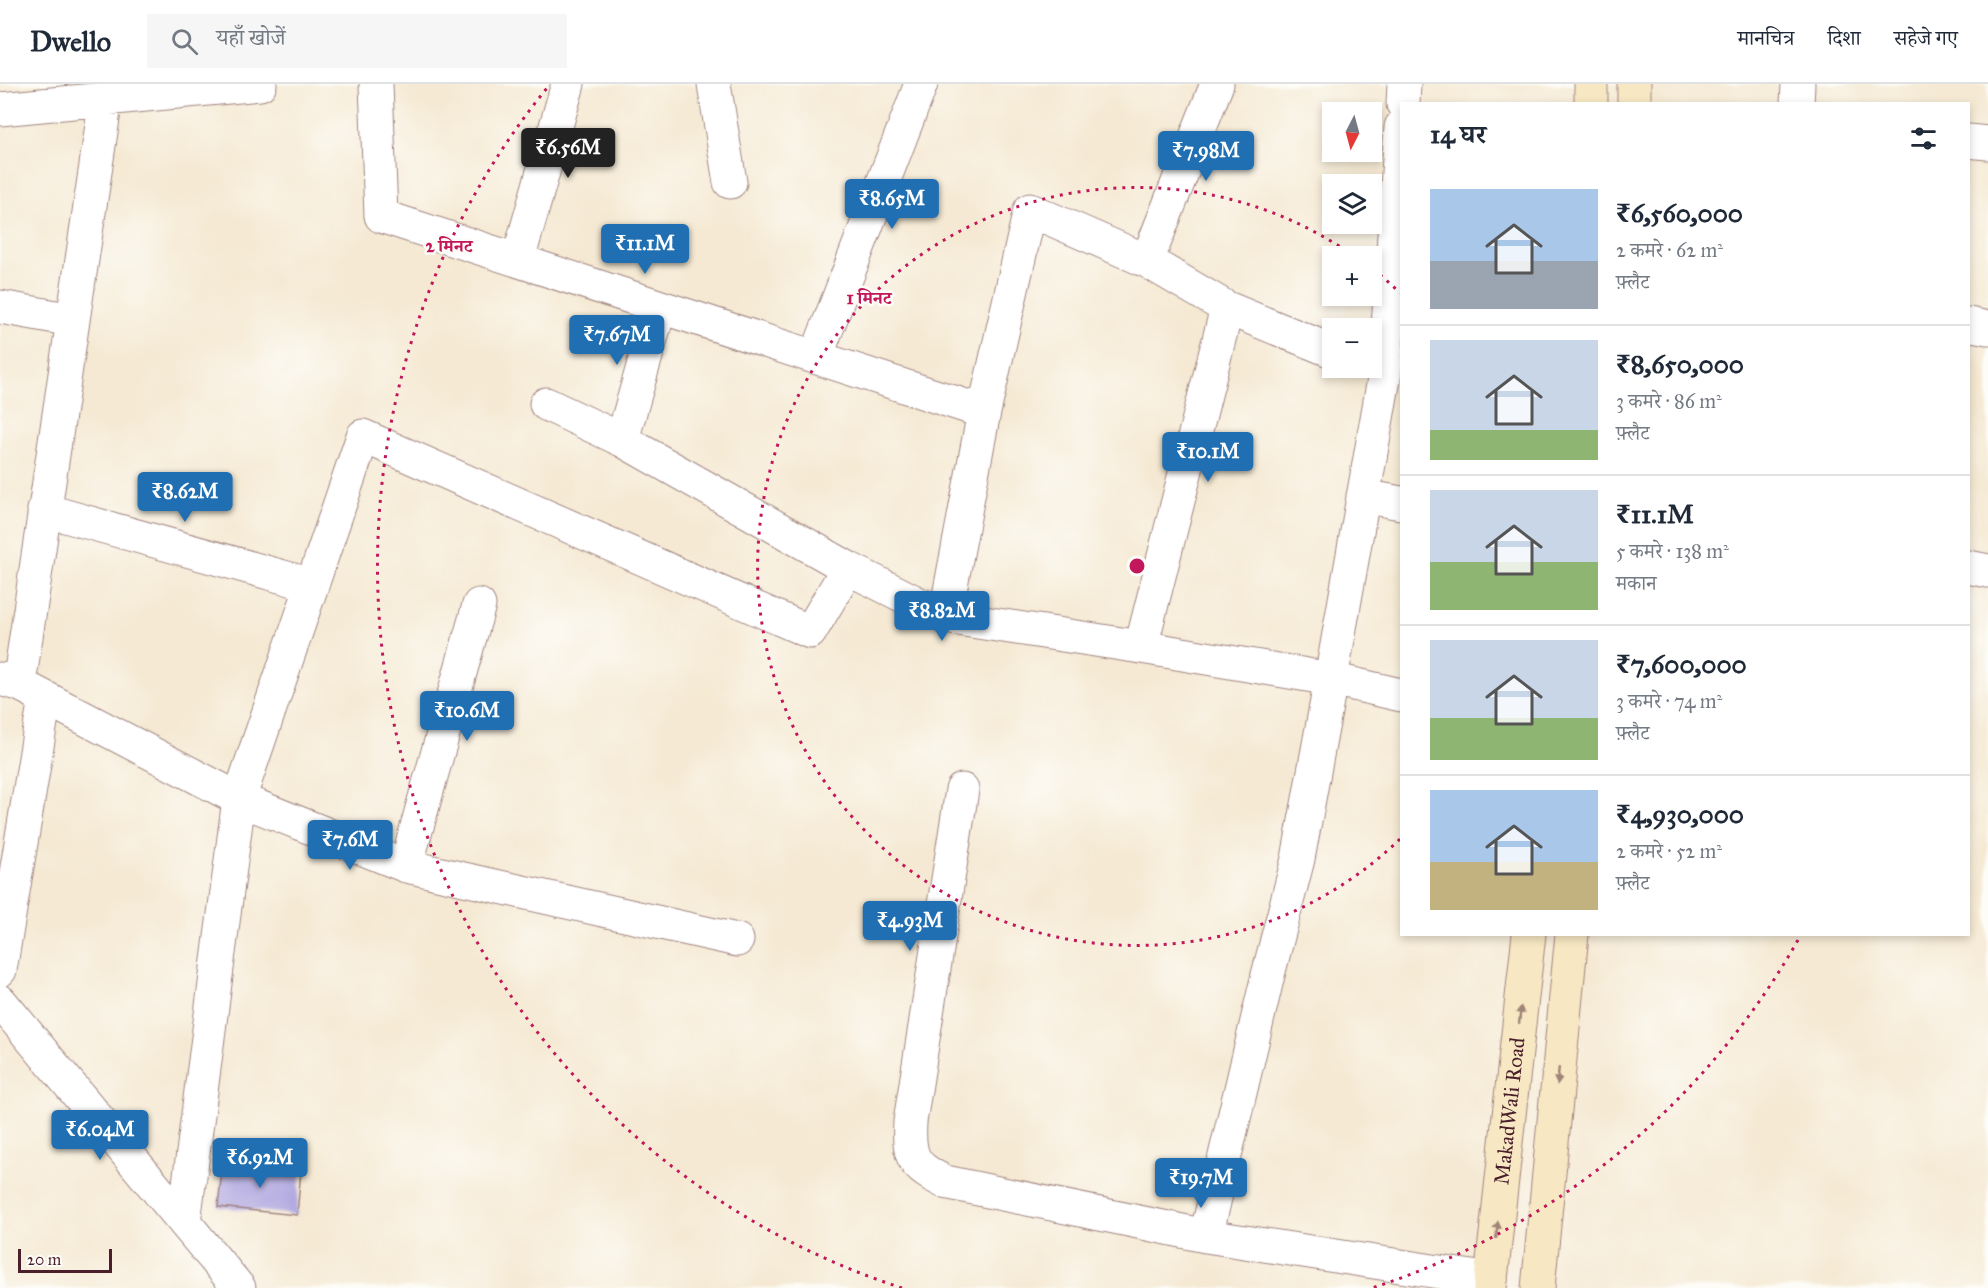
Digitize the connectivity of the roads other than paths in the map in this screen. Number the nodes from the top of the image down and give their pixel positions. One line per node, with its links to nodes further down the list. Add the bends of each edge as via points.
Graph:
1 (260, 84): 11 (street)
2 (376, 84): 21 (street, via 381,216)
3 (568, 84): 21 (street)
4 (714, 84): 20 (street)
5 (921, 84): 30 (street)
6 (1217, 84): 22 (street)
7 (1404, 84): 12 (street)
8 (1591, 84): 13 (street)
9 (1634, 84): 14 (street)
10 (1798, 84): 15 (street)
11 (106, 98): 16 (street); 26 (street)
12 (1402, 102)
13 (1591, 102)
14 (1634, 102)
15 (1797, 102)
16 (0, 109)
17 (1970, 141): 19 (street)
18 (1400, 143): 31 (street)
19 (1988, 143)
20 (730, 182)
21 (518, 260): 24 (street)
22 (1148, 261): 25 (street); 33 (street, via 1030,210)
23 (0, 307): 26 (street)
24 (660, 307): 30 (street); 34 (street)
25 (1227, 308): 29 (street); 44 (street)
26 (73, 320): 37 (street)
27 (1970, 324): 28 (street)
28 (1988, 328)
29 (1322, 347)
30 (816, 357): 33 (street)
31 (1386, 372): 35 (street)
32 (546, 404): 34 (street)
33 (984, 412): 43 (street)
34 (622, 440): 39 (street)
35 (1363, 496): 36 (street); 45 (street)
36 (1400, 503)
37 (44, 510): 41 (street); 46 (street)
38 (1970, 567): 40 (street)
39 (848, 568): 41 (street, via 810,632 363,436); 43 (street)
40 (1988, 571)
41 (312, 585): 49 (street)
42 (479, 605): 50 (street)
43 (945, 617): 44 (street)
44 (1141, 647): 45 (street)
45 (1331, 680): 47 (street); 57 (street, via 1298,859)
46 (21, 687): 49 (street); 54 (street)
47 (1400, 695)
48 (962, 790): 57 (street, via 910,1122 910,1150 916,1163 945,1182)
49 (239, 799): 50 (street); 56 (street)
50 (406, 866): 53 (street)
51 (1529, 936): 58 (street, MakadWali Road, one-way to 51)
52 (1572, 936): 60 (street, one-way to 60)
53 (737, 940)
54 (0, 970)
55 (0, 1001): 56 (street)
56 (184, 1222): 59 (street)
57 (1206, 1236): 58 (street)
58 (1491, 1284)
59 (239, 1288)
60 (1538, 1288)

